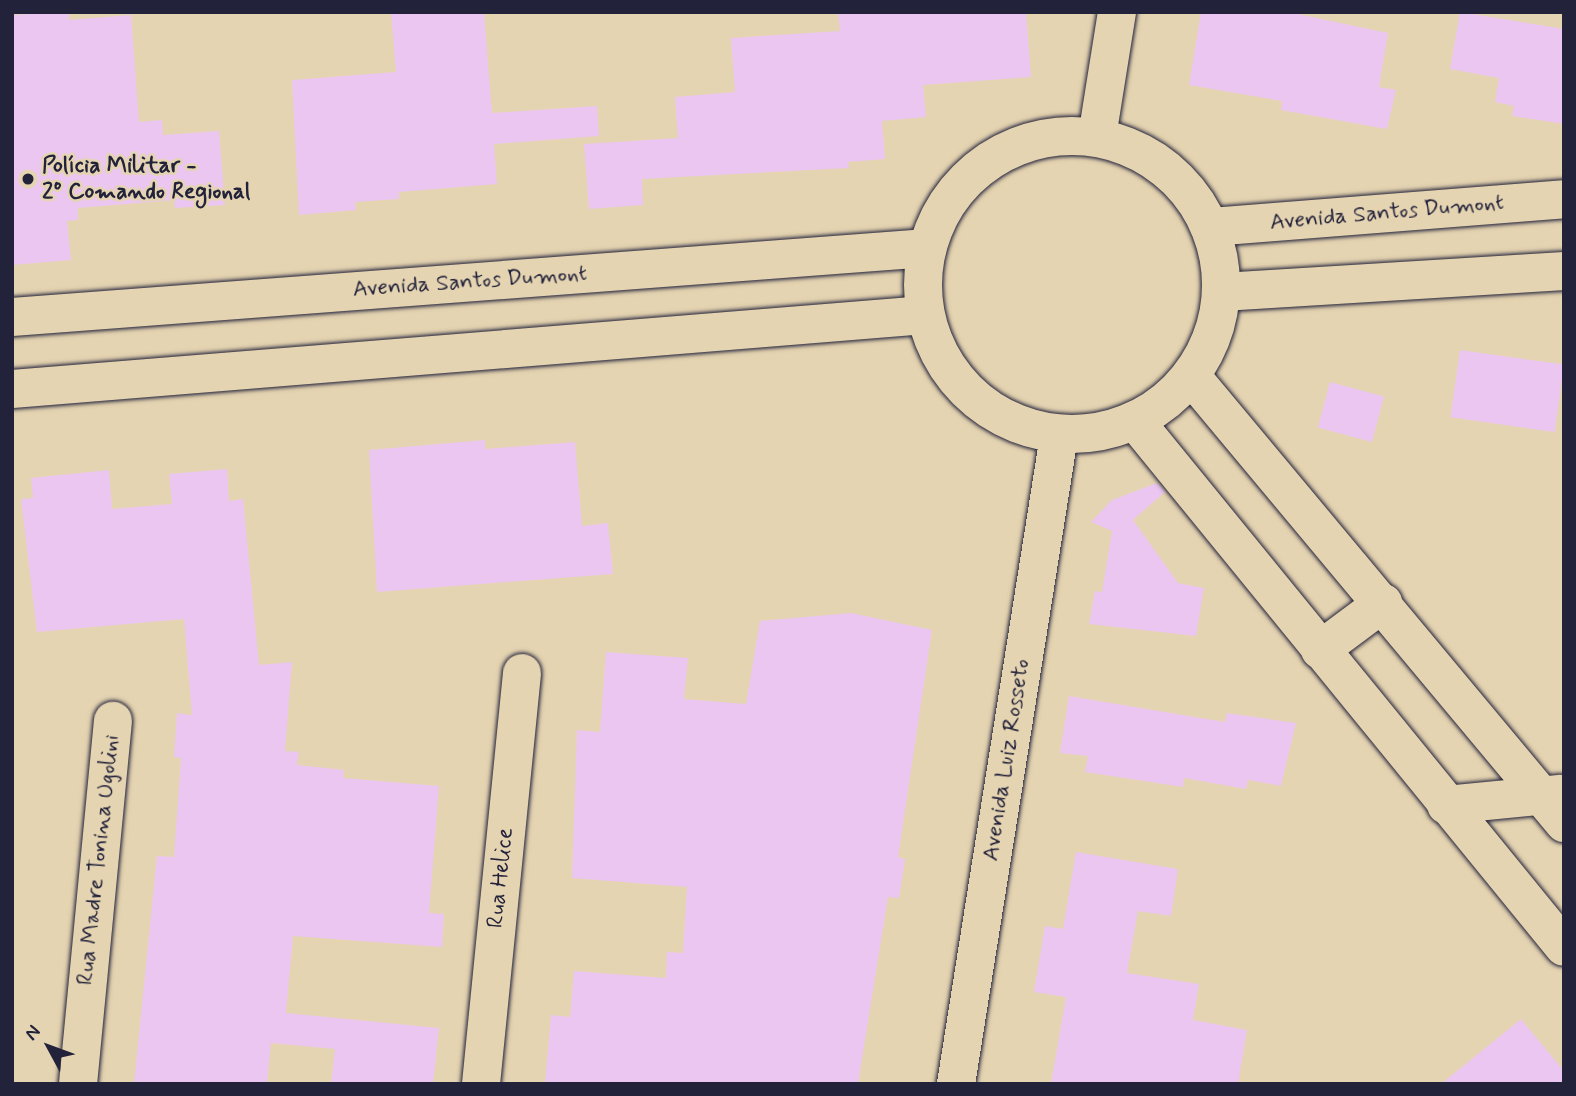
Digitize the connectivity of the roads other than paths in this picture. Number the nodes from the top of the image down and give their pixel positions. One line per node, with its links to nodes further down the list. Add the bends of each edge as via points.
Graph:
1 (1117, 12): 2 (main road)
2 (1097, 137): 4 (main road, via 1144,153 1184,184); 5 (main road, via 1053,137 1021,146 973,173 945,207)
3 (1564, 199): 4 (main road, Avenida Santos Dumont)
4 (1211, 227): 7 (main road)
5 (927, 248): 8 (main road); 9 (main road, Avenida Santos Dumont)
6 (1564, 271): 7 (main road)
7 (1222, 292): 10 (main road, via 1214,337)
8 (925, 315): 11 (main road); 13 (main road, via 941,360 971,398 1011,424)
9 (12, 317)
10 (1192, 377): 12 (main road); 14 (main road)
11 (12, 389)
12 (1136, 422): 13 (main road); 15 (main road)
13 (1059, 436): 23 (main road, Avenida Luiz Rosseto)
14 (1383, 603): 15 (main road); 18 (main road)
15 (1320, 650): 19 (main road)
16 (522, 673): 22 (main road, Rua Helice)
17 (113, 720): 21 (main road, Rua Madre Tonina Ugolini)
18 (1556, 804): 19 (main road)
19 (1446, 805): 20 (main road)
20 (1564, 947)
21 (78, 1084)
22 (481, 1084)
23 (956, 1084)

